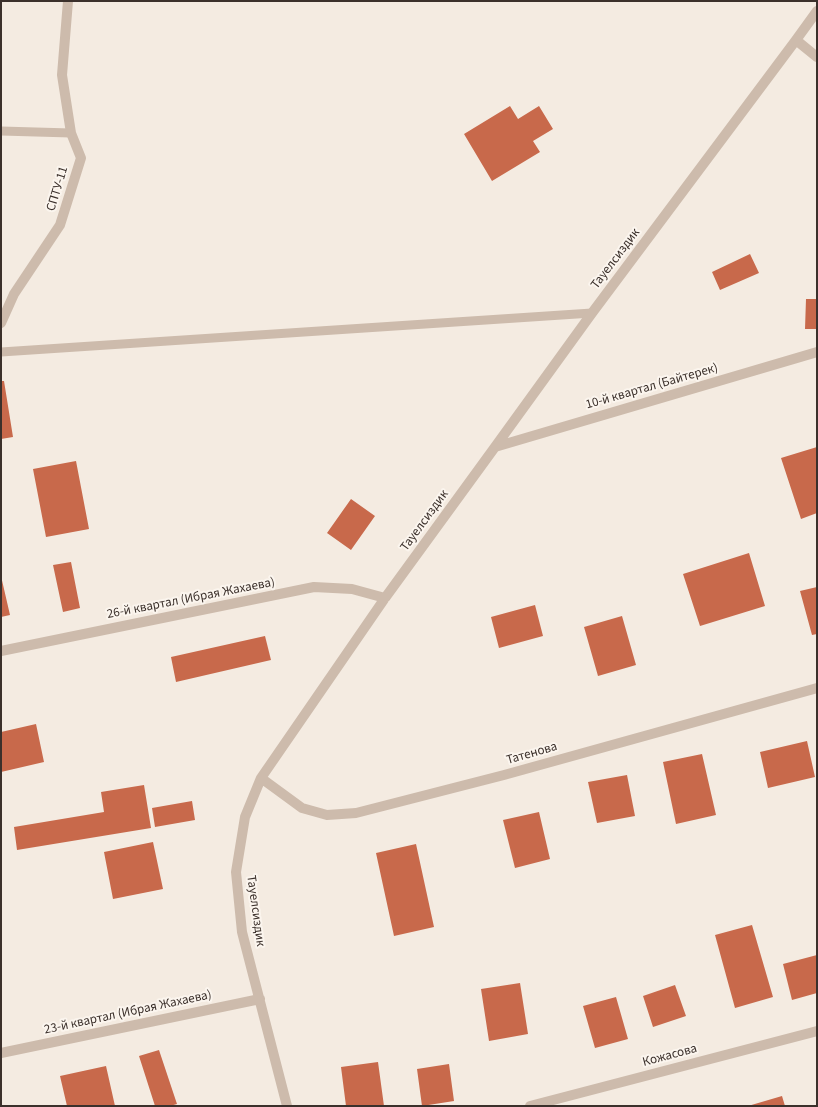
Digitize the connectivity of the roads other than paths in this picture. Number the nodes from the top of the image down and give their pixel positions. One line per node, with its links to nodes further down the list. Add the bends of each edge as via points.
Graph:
1 (68, 1): 6 (street, СПТУ-11, via 62,75)
2 (817, 11): 3 (street, Тауелсиздик)
3 (796, 40): 4 (street); 7 (street, Тауелсиздик)
4 (817, 57)
5 (1, 131): 6 (lane)
6 (71, 133): 8 (street, СПТУ-11, via 81,158 60,225 14,294)
7 (592, 313): 9 (lane); 11 (street, Тауелсиздик)
8 (1, 323)
9 (1, 352)
10 (817, 352): 11 (street, 10-й квартал (Байтерек))
11 (495, 447): 12 (street, Тауелсиздик)
12 (385, 598): 13 (street, 26-й квартал (Ибрая Жахаева), via 352,589 314,587); 15 (street, Тауелсиздик)
13 (1, 651)
14 (817, 688): 15 (street, Татенова, via 504,775 356,813 327,815 302,808)
15 (261, 778): 16 (street, Тауелсиздик, via 245,817 236,872 242,932)
16 (260, 999): 18 (street, 23-й квартал (Ибрая Жахаева)); 19 (street, Тауелсиздик)
17 (817, 1031): 20 (street, Кожасова)
18 (1, 1053)
19 (287, 1106)
20 (530, 1106)

